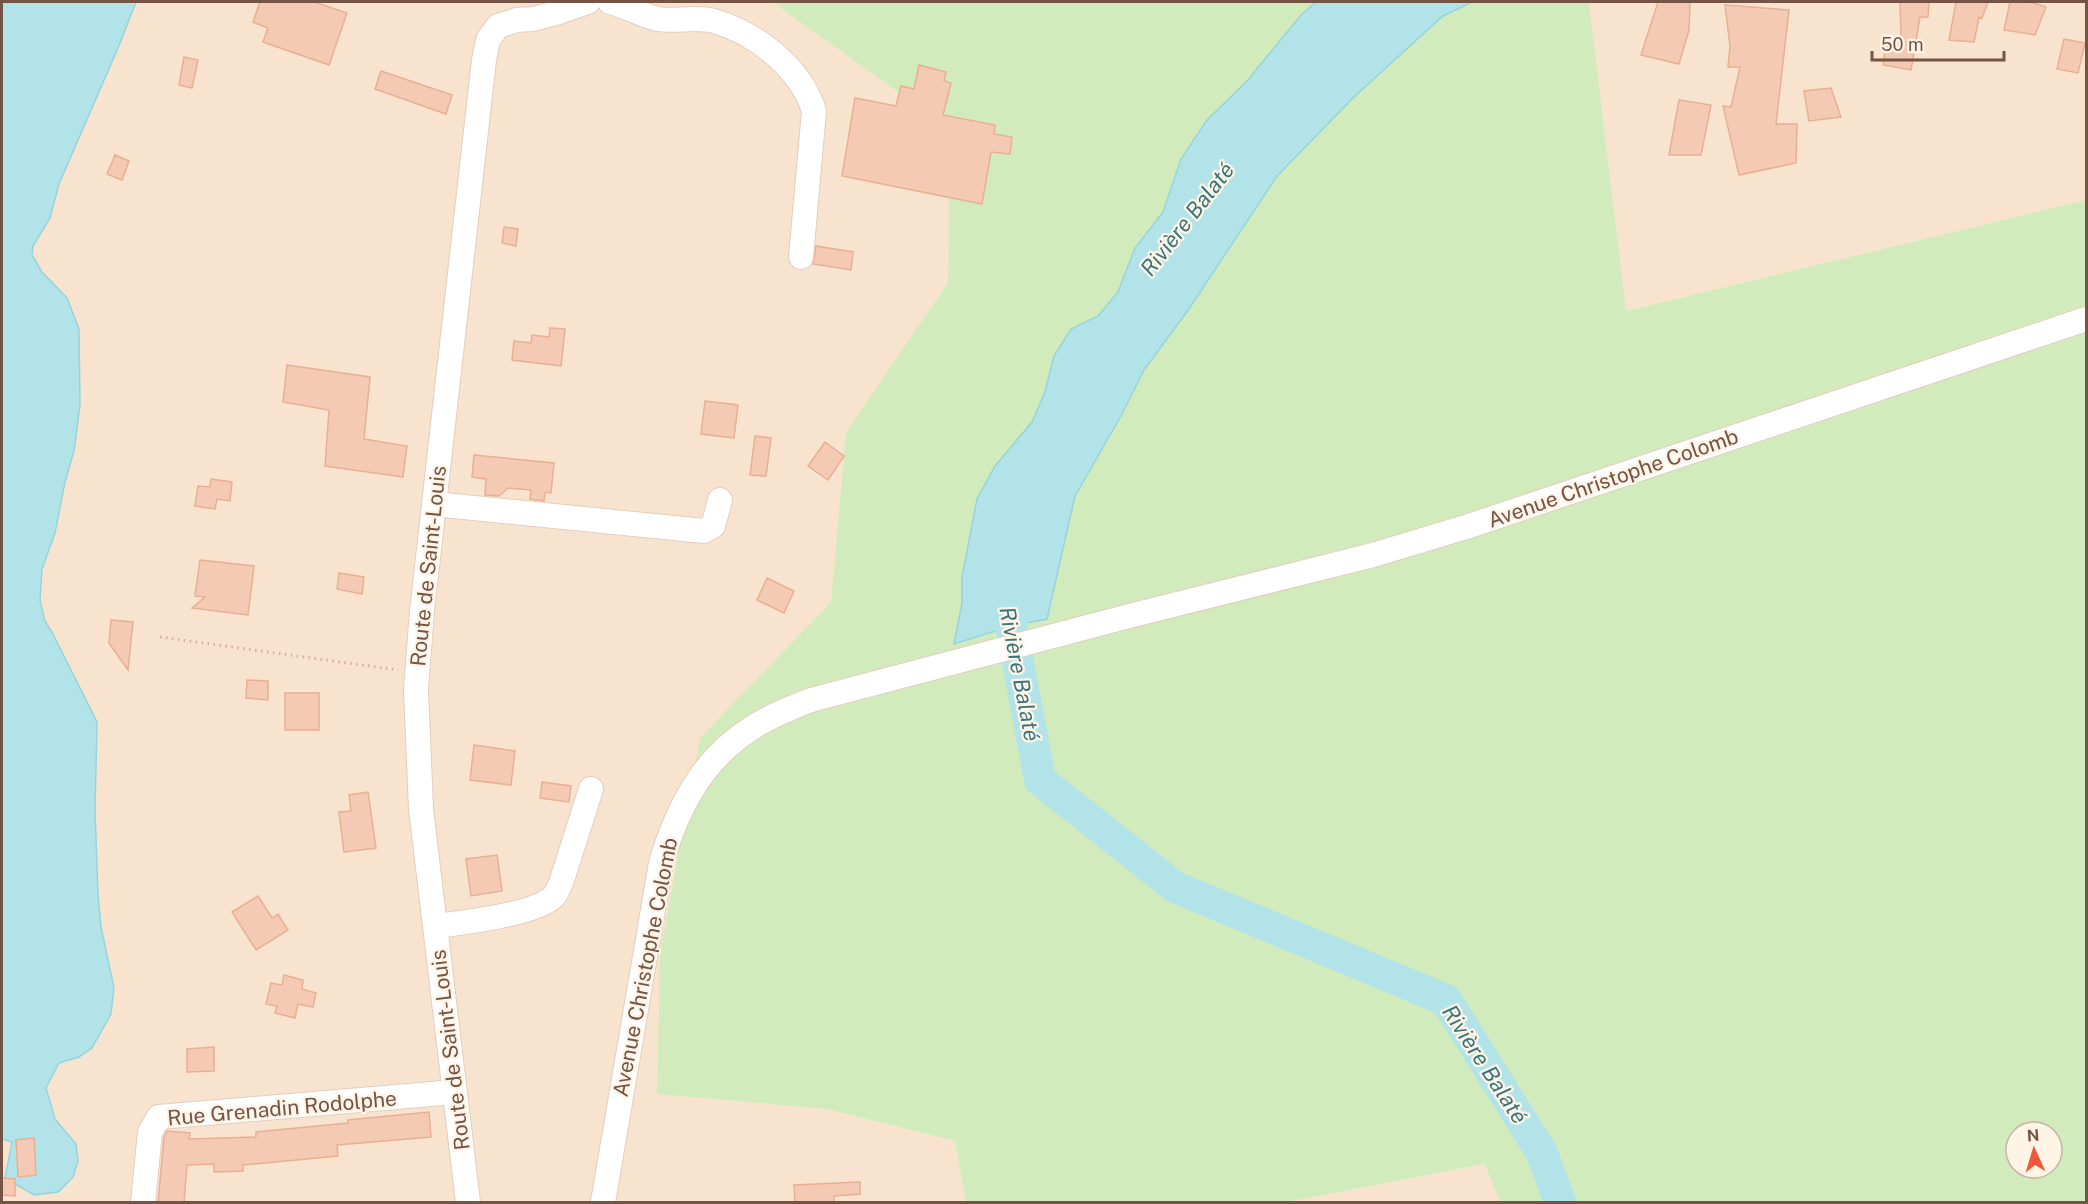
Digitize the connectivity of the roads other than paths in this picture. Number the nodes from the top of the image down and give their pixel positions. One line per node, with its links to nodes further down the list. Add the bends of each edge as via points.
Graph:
1 (588, 2): 6 (street, Route de Saint-Louis, via 508,22 498,26 488,40)
2 (610, 2): 3 (street, via 658,19 702,19 724,26 754,40 795,74 814,111)
3 (801, 257)
4 (2086, 319): 12 (street, Avenue Christophe Colomb, via 1466,527 1373,555 811,700 752,728 704,772 671,829 661,863)
5 (720, 500): 6 (street, via 713,526 704,531)
6 (434, 504): 8 (street, Route de Saint-Louis, via 416,690 421,809)
7 (591, 789): 8 (street, via 553,897 524,911)
8 (435, 926): 9 (street, Route de Saint-Louis)
9 (455, 1092): 10 (street, Rue Grenadin Rodolphe, via 159,1117 150,1132); 11 (street, Route de Saint-Louis)
10 (143, 1203)
11 (468, 1203)
12 (603, 1203)

